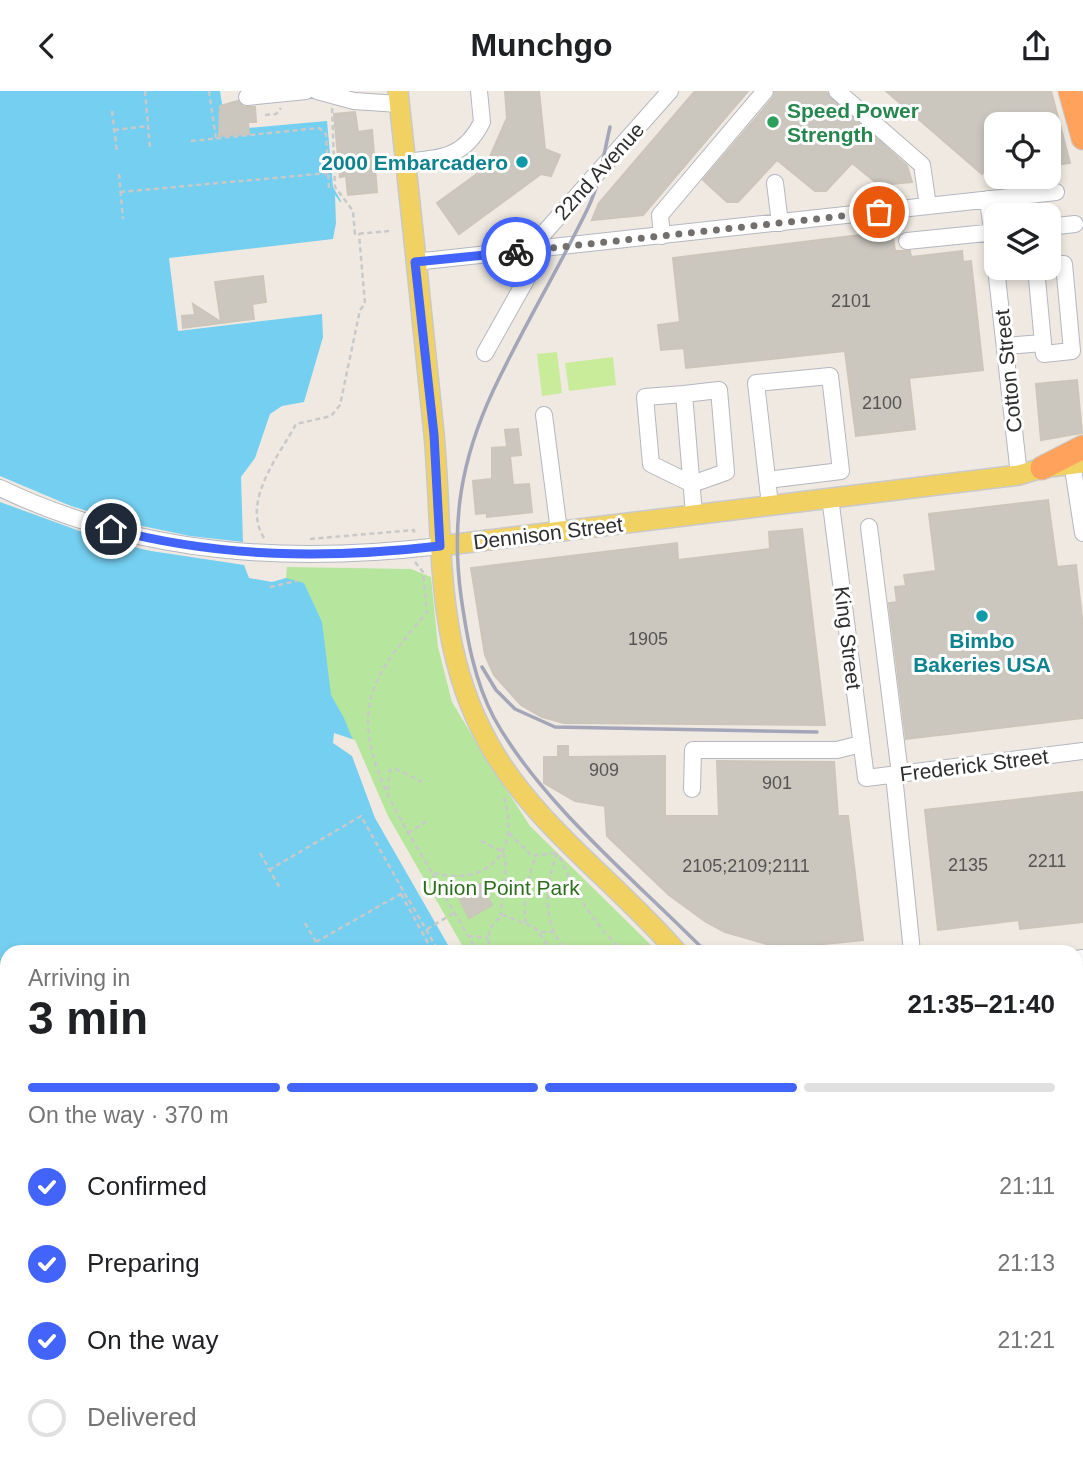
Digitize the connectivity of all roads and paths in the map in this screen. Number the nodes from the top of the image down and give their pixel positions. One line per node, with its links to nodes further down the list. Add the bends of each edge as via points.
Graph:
1 (145, 91): 13 (path)
2 (209, 91): 16 (path)
3 (306, 91): 10 (street)
4 (479, 91): 20 (street, via 482,122 463,147 448,157)
5 (670, 91): 39 (street, 22nd Avenue)
6 (765, 91): 37 (street, via 660,215)
7 (837, 91): 29 (street, via 922,165)
8 (1070, 91): 15 (highway)
9 (325, 92): 11 (street, via 354,101); 36 (path, via 335,187 353,211 355,234)
10 (247, 97)
11 (398, 97): 20 (main road)
12 (112, 111): 14 (path)
13 (148, 126): 14 (path); 18 (path)
14 (114, 130): 19 (path)
15 (1083, 138)
16 (216, 139): 17 (path); 21 (path, via 319,128 326,134)
17 (191, 141)
18 (150, 148)
19 (117, 153)
20 (405, 162): 40 (main road)
21 (329, 173): 24 (path); 25 (path)
22 (119, 174): 25 (path)
23 (775, 183): 31 (street)
24 (329, 189)
25 (120, 192): 30 (path)
26 (1056, 192): 27 (street)
27 (988, 199): 28 (street, Cotton Street); 29 (street)
28 (989, 203)
29 (928, 206): 31 (street)
30 (123, 219)
31 (780, 223): 37 (street)
32 (1075, 224): 33 (street)
33 (1061, 226)
34 (389, 231): 36 (path)
35 (984, 233): 38 (street)
36 (359, 234): 65 (path, via 365,304 340,405 331,416 296,425 289,436 258,493 258,521)
37 (662, 236): 39 (street)
38 (907, 241)
39 (532, 250): 40 (street); 46 (street, via 527,278)
40 (415, 262): 66 (main road, via 434,435)
41 (1061, 264): 44 (street, via 1072,351 1044,354)
42 (998, 280): 45 (street, Cotton Street)
43 (1037, 280): 44 (street)
44 (1043, 343): 45 (street)
45 (1005, 346): 53 (street, Cotton Street)
46 (485, 353)
47 (684, 394): 55 (street); 55 (street, via 645,397 651,464); 55 (street, via 719,390 726,473)
48 (544, 415): 62 (street)
49 (1083, 447): 50 (highway)
50 (1042, 468): 51 (main road, Dennison Street); 53 (main road, Dennison Street)
51 (1080, 470): 53 (main road, Dennison Street, via 1042,478); 63 (street)
52 (842, 471): 54 (street); 54 (street, King Street, via 830,376 756,383); 57 (street, King Street)
53 (1019, 475): 57 (main road, Dennison Street)
54 (767, 480): 58 (street)
55 (692, 484): 59 (street)
56 (0, 488): 66 (street, Dennison Street, via 46,508 131,534 221,550 307,556)
57 (837, 496): 58 (main road, Dennison Street); 70 (street, King Street)
58 (771, 505): 59 (main road, Dennison Street)
59 (694, 514): 62 (main road, Dennison Street)
60 (869, 527): 72 (street)
61 (414, 530): 64 (path)
62 (559, 531): 66 (main road, Dennison Street)
63 (1083, 533)
64 (301, 540)
65 (266, 541)
66 (440, 546): 82 (main road, via 444,603 459,680 503,767 540,813)
67 (423, 572): 76 (path, via 427,612 391,658 372,693 371,749)
68 (297, 581): 69 (path)
69 (270, 587)
70 (861, 744): 73 (street, King Street); 75 (street, via 837,750 693,750)
71 (1083, 751): 72 (street, Frederick Street)
72 (897, 774): 73 (street, Frederick Street); 108 (street)
73 (866, 778)
74 (422, 782): 76 (path, via 390,770)
75 (692, 789)
76 (389, 796): 79 (path)
77 (509, 797): 80 (path, via 502,790)
78 (429, 820): 79 (path)
79 (408, 833): 87 (path)
80 (509, 833): 83 (path); 85 (path)
81 (481, 841): 83 (path)
82 (557, 844): 85 (path); 96 (path, via 548,886); 106 (path, via 579,897); 107 (main road)
83 (503, 852): 87 (path, via 482,872 455,877); 91 (path, via 507,868)
84 (260, 853): 86 (path)
85 (536, 856): 93 (path, via 523,908)
86 (269, 870): 88 (path); 89 (path, via 361,816)
87 (432, 873): 90 (path)
88 (281, 891)
89 (402, 893): 94 (path); 99 (path); 100 (path)
90 (454, 913): 94 (path); 97 (path)
91 (501, 916): 93 (path); 98 (path)
92 (305, 923): 99 (path)
93 (526, 923): 95 (path)
94 (426, 929): 101 (path)
95 (538, 931): 96 (path); 104 (path)
96 (554, 932): 105 (path)
97 (468, 936): 98 (path); 102 (path)
98 (488, 938): 103 (path)
99 (316, 943)
100 (429, 945)
101 (435, 945)
102 (474, 945)
103 (488, 945)
104 (548, 945)
105 (562, 945)
106 (616, 945)
107 (669, 945)
108 (911, 945)

